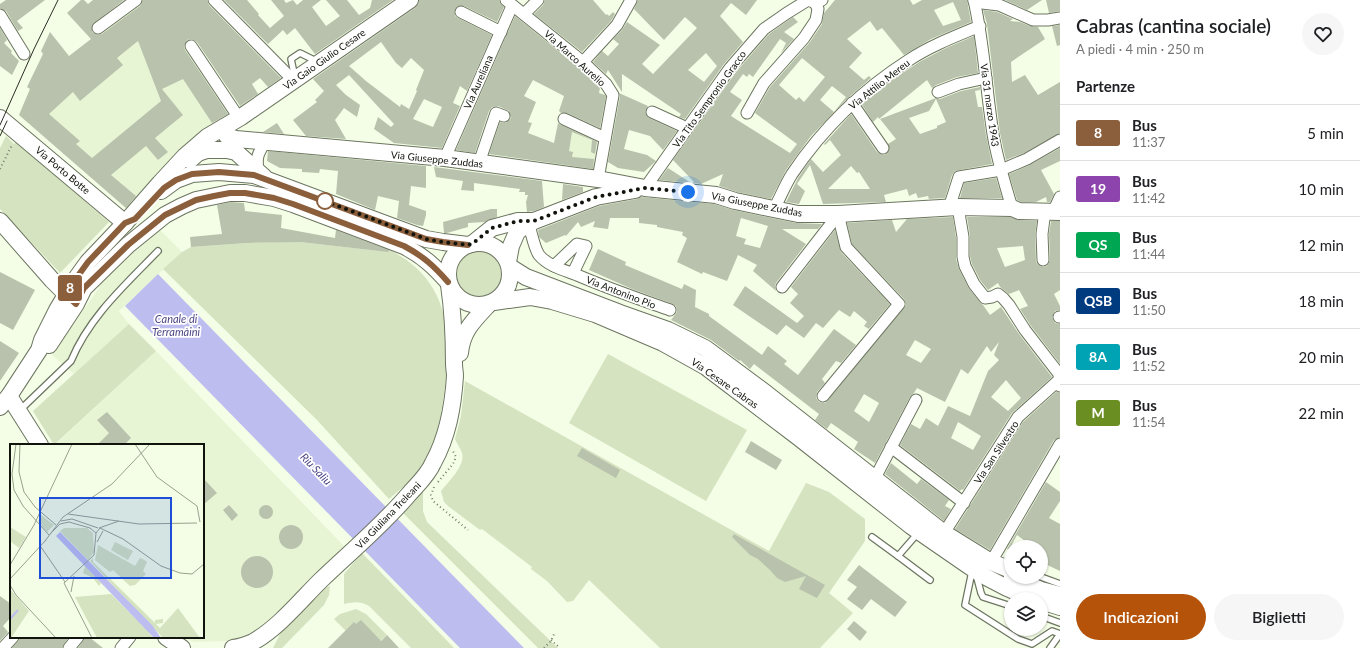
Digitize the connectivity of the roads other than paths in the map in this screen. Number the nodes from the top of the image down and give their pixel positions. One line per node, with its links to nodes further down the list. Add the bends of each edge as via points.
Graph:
1 (136, 0): 14 (street)
2 (214, 0): 20 (street)
3 (410, 0): 20 (street, Via Gaio Giulio Cesare)
4 (538, 0): 10 (street)
5 (631, 0): 18 (street, via 617,25)
6 (817, 1): 24 (street, via 816,20 804,38 764,83); 29 (street, Via Tito Sempronio Gracco, via 808,0 764,29 730,68)
7 (974, 1): 12 (street, via 999,5 1033,20); 13 (street, Via 31 marzo 1943)
8 (509, 3): 10 (street, Via Marco Aurelio); 15 (street, Via Aureliana)
9 (462, 12): 15 (street)
10 (524, 14): 18 (street, Via Marco Aurelio)
11 (0, 15): 17 (street)
12 (1060, 18)
13 (980, 26): 19 (street, Via 31 marzo 1943); 22 (street, Via Attilio Mereu, via 909,59)
14 (98, 28)
15 (501, 32): 35 (street, Via Aureliana)
16 (191, 46): 27 (street)
17 (24, 54)
18 (583, 62): 30 (street, Via Marco Aurelio, via 606,84 613,95)
19 (986, 78): 21 (street, via 958,84); 38 (street, Via 31 marzo 1943, via 993,134)
20 (294, 80): 27 (street, Via Gaio Giulio Cesare)
21 (938, 92)
22 (852, 102): 34 (street); 46 (street, Via Attilio Mereu, via 818,139 791,174)
23 (652, 112): 29 (street)
24 (747, 113)
25 (504, 116): 36 (street, via 496,113)
26 (0, 118): 50 (street, Via Porto Botte)
27 (239, 118): 31 (street)
28 (564, 119): 30 (street)
29 (687, 128): 41 (street, Via Tito Sempronio Gracco)
30 (605, 138): 40 (street, Via Marco Aurelio)
31 (231, 139): 33 (street, Via Giuseppe Zuddas); 37 (street, via 221,149 198,153 182,167); 37 (street, via 207,137); 39 (street)
32 (1060, 140): 38 (street)
33 (265, 142): 35 (street, Via Giuseppe Zuddas); 39 (street, via 256,159)
34 (883, 148)
35 (445, 158): 36 (street, Via Giuseppe Zuddas)
36 (479, 163): 40 (street, Via Giuseppe Zuddas)
37 (173, 168): 50 (street)
38 (1001, 170): 44 (street, via 959,177); 45 (street, Via 31 marzo 1943)
39 (261, 174): 50 (street, via 192,174 164,188 135,219); 52 (street, via 426,239)
40 (598, 179): 41 (street, Via Giuseppe Zuddas); 43 (street, via 603,189)
41 (645, 188): 43 (street); 46 (street, Via Giuseppe Zuddas, via 716,195)
42 (1060, 196): 47 (street)
43 (596, 197): 51 (street)
44 (953, 208): 45 (street, Via Giuseppe Zuddas); 48 (street, Via Giuseppe Zuddas); 66 (street, via 963,237 965,266 974,284 985,298 998,294 1003,298 1059,374)
45 (1012, 208): 47 (street, Via Giuseppe Zuddas, via 1019,211)
46 (774, 209): 48 (street, Via Giuseppe Zuddas, via 798,214)
47 (1053, 212): 54 (street, via 1042,234)
48 (839, 217): 59 (street); 67 (street, via 846,247 898,304)
49 (0, 221): 60 (street)
50 (125, 223): 60 (street, via 88,262 75,280)
51 (532, 223): 52 (street, via 518,221 492,228); 55 (street, via 517,232 511,246); 56 (street, Via Antonino Pio, via 536,249)
52 (470, 244): 55 (street, via 491,245 500,250); 58 (street, via 451,259 447,275)
53 (158, 250): 70 (lane, via 102,309 71,361)
54 (1043, 260)
55 (509, 265): 62 (street, via 508,286 504,294); 74 (street, Via Cesare Cabras, via 526,277 668,330 705,348)
56 (554, 266): 57 (street, Via Antonino Pio); 57 (street, Via Antonino Pio, via 577,244 586,246)
57 (573, 274): 63 (street, Via Antonino Pio)
58 (449, 284): 60 (street, via 429,262 404,246 293,204 259,195 230,193 196,200 165,215 128,245); 62 (street, via 454,294 470,305); 65 (street, Via Giuliana Treleani, via 453,309)
59 (782, 287)
60 (71, 299): 69 (street, via 49,345 39,350)
61 (516, 299): 62 (street, Via Cesare Cabras); 64 (street, Via Giuliana Treleani); 76 (street, Via Cesare Cabras, via 539,298 600,316 663,344 706,368)
62 (491, 303): 64 (street, Via Giuliana Treleani)
63 (670, 310)
64 (474, 321): 65 (street, Via Giuliana Treleani, via 461,341 459,367)
65 (455, 374): 100 (street, Via Giuliana Treleani, via 448,430 433,464 400,505)
66 (1060, 381): 75 (street, Via San Silvestro, via 1018,418)
67 (823, 396)
68 (916, 400): 73 (street)
69 (4, 401): 70 (street)
70 (19, 412): 71 (street)
71 (39, 444)
72 (1060, 444): 79 (street)
73 (891, 447): 74 (street); 75 (street)
74 (874, 478): 76 (street, Via Cesare Cabras)
75 (964, 503): 76 (street, Via San Silvestro)
76 (931, 531): 78 (lane); 79 (street, Via Cesare Cabras); 82 (street, Via Cesare Cabras)
77 (872, 537): 78 (lane)
78 (898, 556): 84 (lane)
79 (992, 560): 80 (lane); 81 (street, Via Cesare Cabras)
80 (1004, 564)
81 (1004, 566)
82 (972, 570): 83 (street, via 969,562 973,560); 90 (lane, via 995,587); 91 (street, Via Cesare Cabras); 94 (lane, via 983,597); 101 (lane, via 965,605 1018,639 1032,644 1052,631)
83 (1004, 574)
84 (930, 580)
85 (1048, 580): 88 (lane)
86 (1027, 584): 92 (street)
87 (1048, 584): 89 (street)
88 (1060, 584)
89 (1060, 588)
90 (1007, 592)
91 (1017, 592)
92 (1060, 595)
93 (1048, 603): 96 (street)
94 (1004, 604)
95 (1048, 607): 97 (lane)
96 (1060, 607)
97 (1060, 611)
98 (1048, 619): 99 (lane)
99 (1060, 623)
100 (273, 627): 112 (street, Via Giuliana Treleani, via 244,646); 113 (street, Via Giuliana Treleani)
101 (1060, 634): 114 (lane)
102 (12, 638): 107 (street)
103 (77, 638): 108 (street)
104 (129, 638): 109 (street)
105 (166, 638): 110 (street)
106 (167, 638): 111 (street)
107 (3, 648)
108 (69, 648)
109 (121, 648)
110 (173, 648)
111 (182, 648)
112 (233, 648)
113 (266, 648)
114 (1050, 648)

